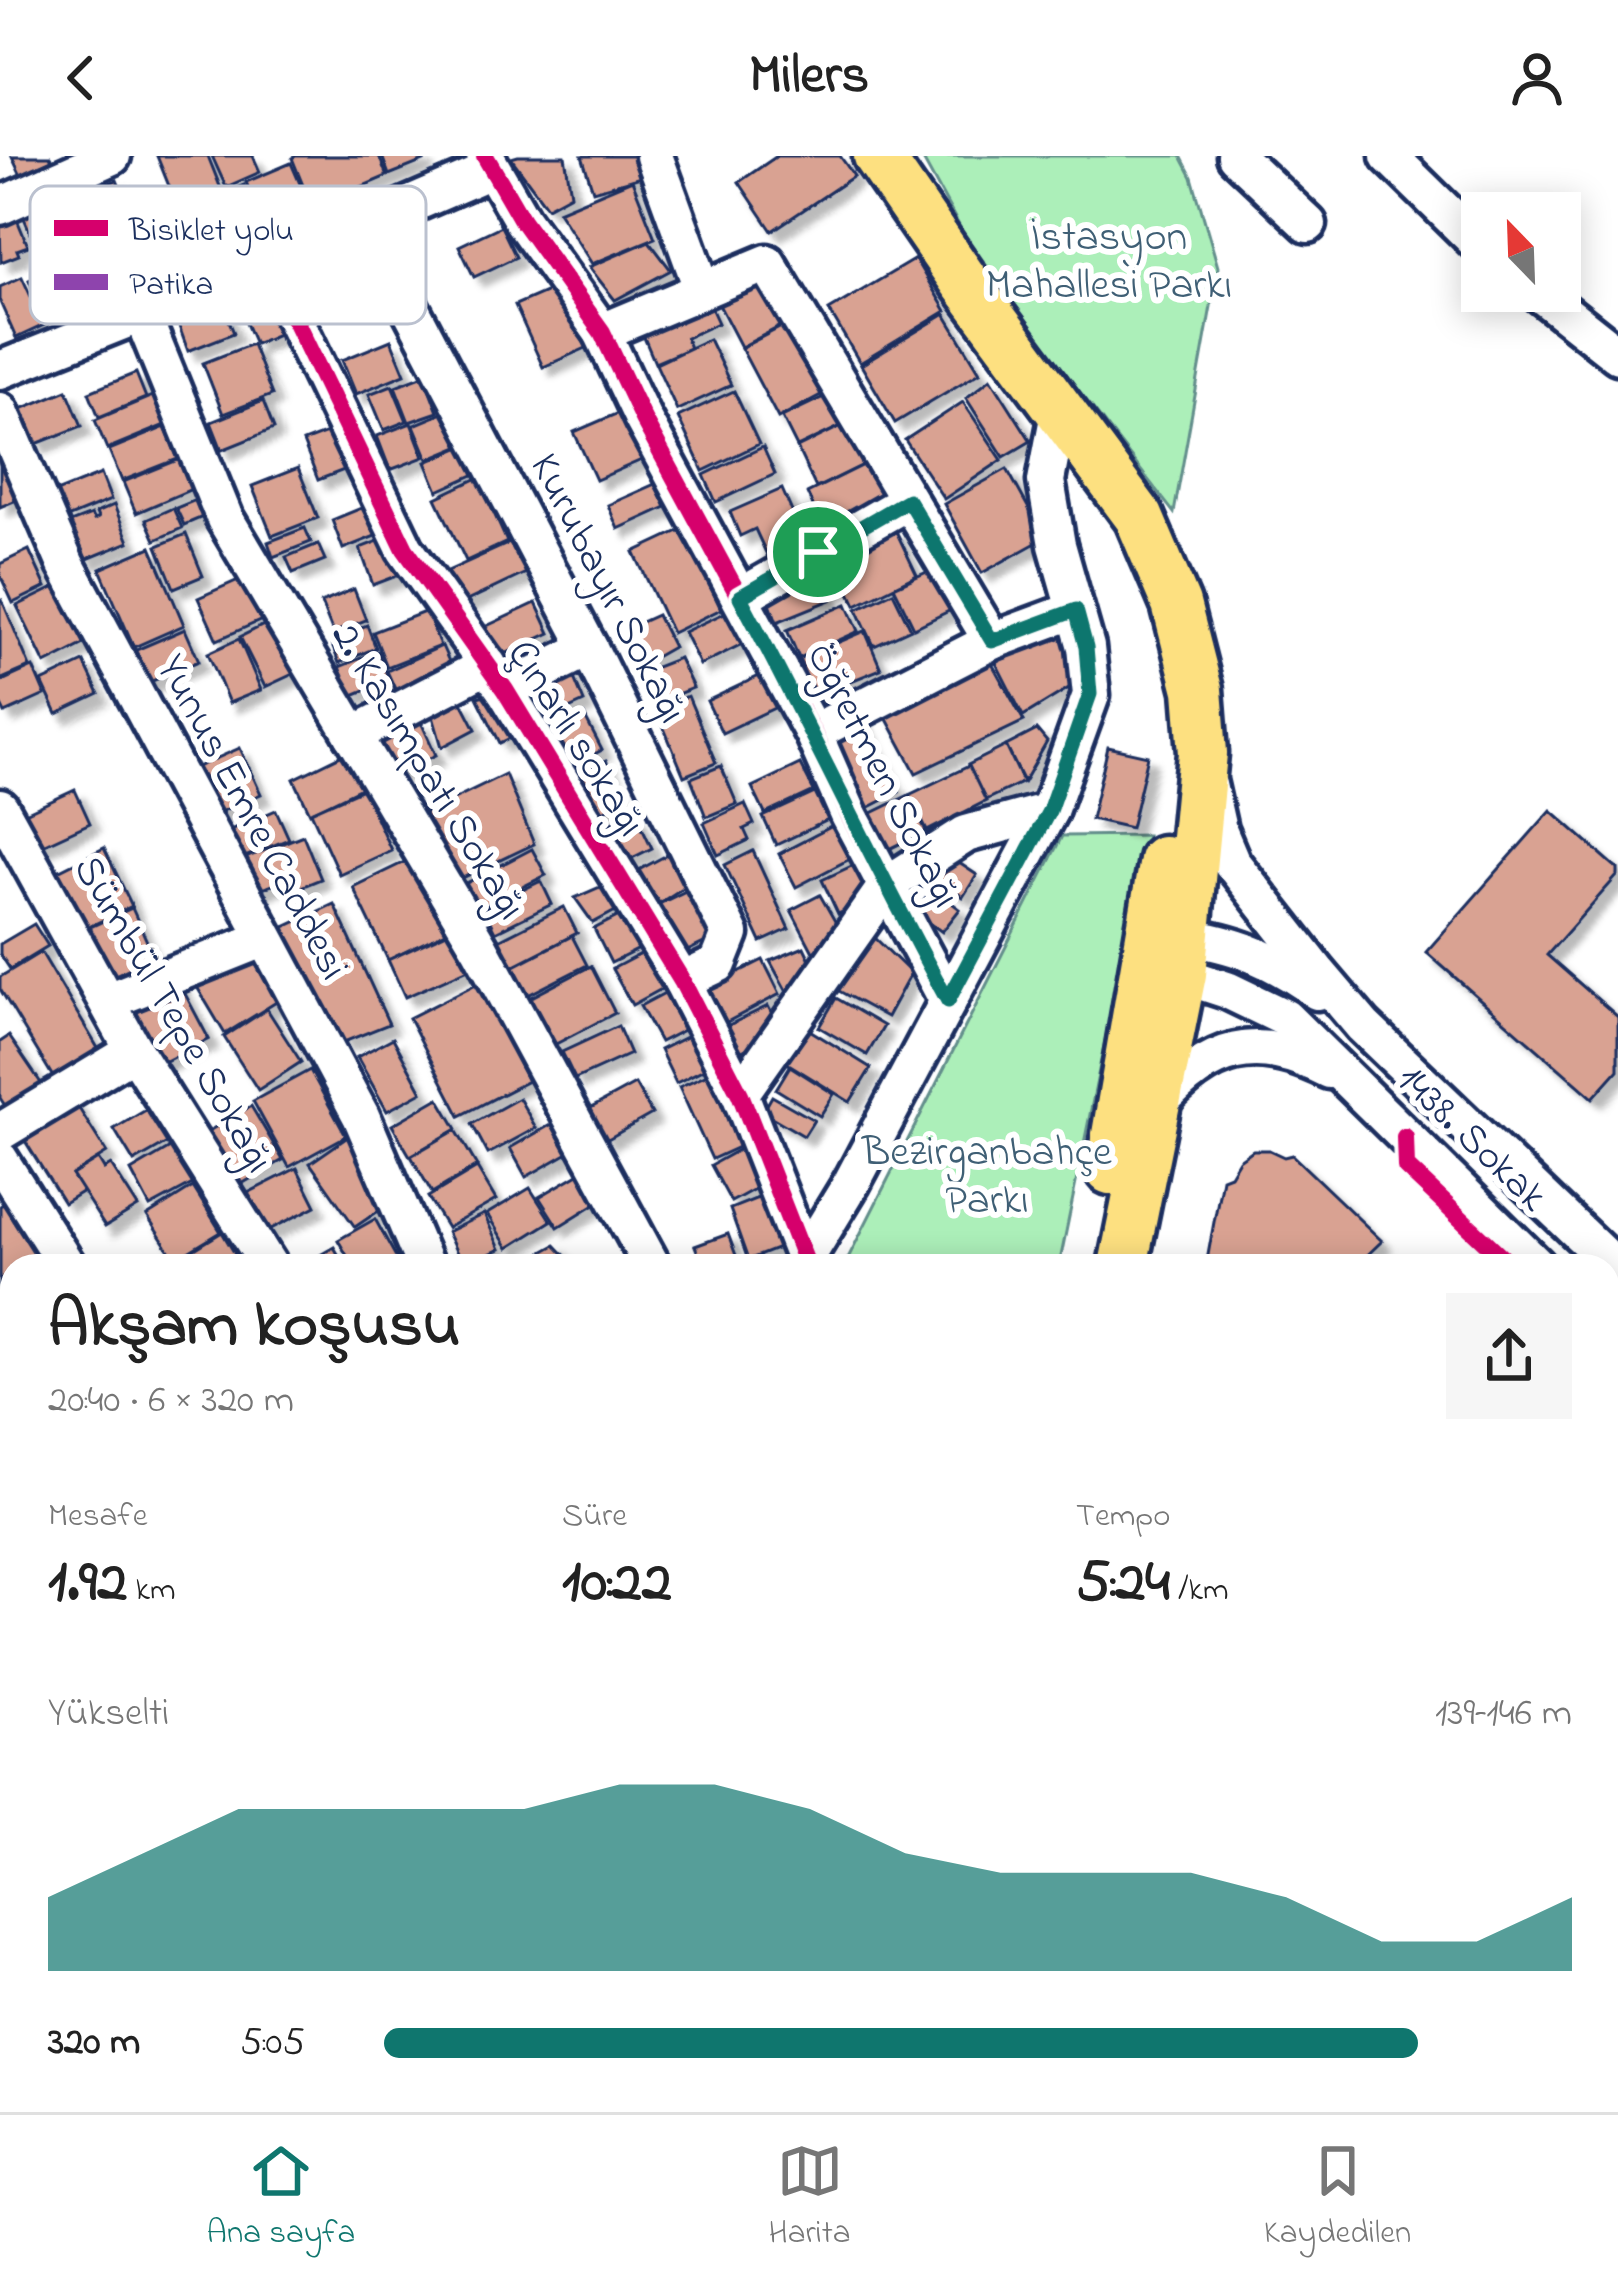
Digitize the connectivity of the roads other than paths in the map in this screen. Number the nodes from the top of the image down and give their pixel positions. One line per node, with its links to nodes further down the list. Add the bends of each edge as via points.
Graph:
1 (112, 156): 7 (street)
2 (655, 156): 13 (street)
3 (878, 156): 22 (main road)
4 (1235, 156): 11 (street)
5 (1389, 156): 12 (street)
6 (488, 163): 9 (street); 19 (street, Öğretmen Sokağı)
7 (45, 186)
8 (30, 193): 10 (street)
9 (426, 194)
10 (0, 206)
11 (1307, 224)
12 (1461, 226)
13 (702, 288): 19 (street); 24 (street, via 767,263)
14 (1563, 312): 20 (street)
15 (119, 324): 21 (street)
16 (146, 324): 32 (street, 2. Kasımpatı Sokağı, via 225,519)
17 (297, 324): 30 (street, Çınarlı sokağı, via 405,549)
18 (419, 324): 29 (street, Kurubayır Sokağı)
19 (602, 332): 25 (street, Öğretmen Sokağı)
20 (1618, 356)
21 (0, 370)
22 (1060, 407): 26 (street, via 1046,481); 28 (main road, via 1139,518)
23 (0, 411): 37 (street, Yunus Emre Caddesi, via 66,565)
24 (908, 500): 25 (street); 27 (street)
25 (740, 597): 31 (street, Öğretmen Sokağı)
26 (1076, 610): 27 (street); 35 (street, via 1090,694)
27 (992, 641): 31 (street)
28 (1184, 641): 33 (main road); 38 (main road)
29 (589, 648): 30 (street); 39 (street, Kurubayır Sokağı, via 730,934 718,964)
30 (496, 677): 32 (street); 39 (street, Çınarlı sokağı)
31 (813, 733): 36 (street, Öğretmen Sokağı)
32 (353, 735): 52 (street, 2. Kasımpatı Sokağı, via 550,1072)
33 (1203, 753): 38 (main road); 42 (street, 1438. Sokak, via 1232,863)
34 (0, 808): 40 (street, Sümbül Tepe Sokağı)
35 (1049, 811): 36 (street, via 966,834); 41 (street)
36 (889, 884): 41 (street, Öğretmen Sokağı); 45 (street)
37 (263, 939): 40 (street); 51 (street, Yunus Emre Caddesi, via 362,1116)
38 (1166, 952): 42 (street, 1438. Sokak, via 1222,941 1286,968); 44 (street, 1438. Sokak, via 1285,1018); 46 (main road); 55 (main road)
39 (682, 981): 45 (street, Çınarlı sokağı)
40 (108, 1001): 43 (street, Sümbül Tepe Sokağı)
41 (948, 1001): 54 (street)
42 (1363, 1026): 58 (street, 1438. Sokak)
43 (134, 1051): 47 (street); 50 (street, Sümbül Tepe Sokağı)
44 (1343, 1077): 46 (street, 1438. Sokak, via 1281,1049 1253,1046 1202,1064); 57 (street, 1438. Sokak)
45 (740, 1094): 53 (street, Çınarlı sokağı)
46 (1156, 1106): 56 (main road)
47 (0, 1132)
48 (0, 1160): 49 (street)
49 (60, 1254)
50 (261, 1254)
51 (420, 1254)
52 (646, 1254)
53 (800, 1254)
54 (808, 1254)
55 (1096, 1254)
56 (1126, 1254)
57 (1525, 1254)
58 (1601, 1254)

